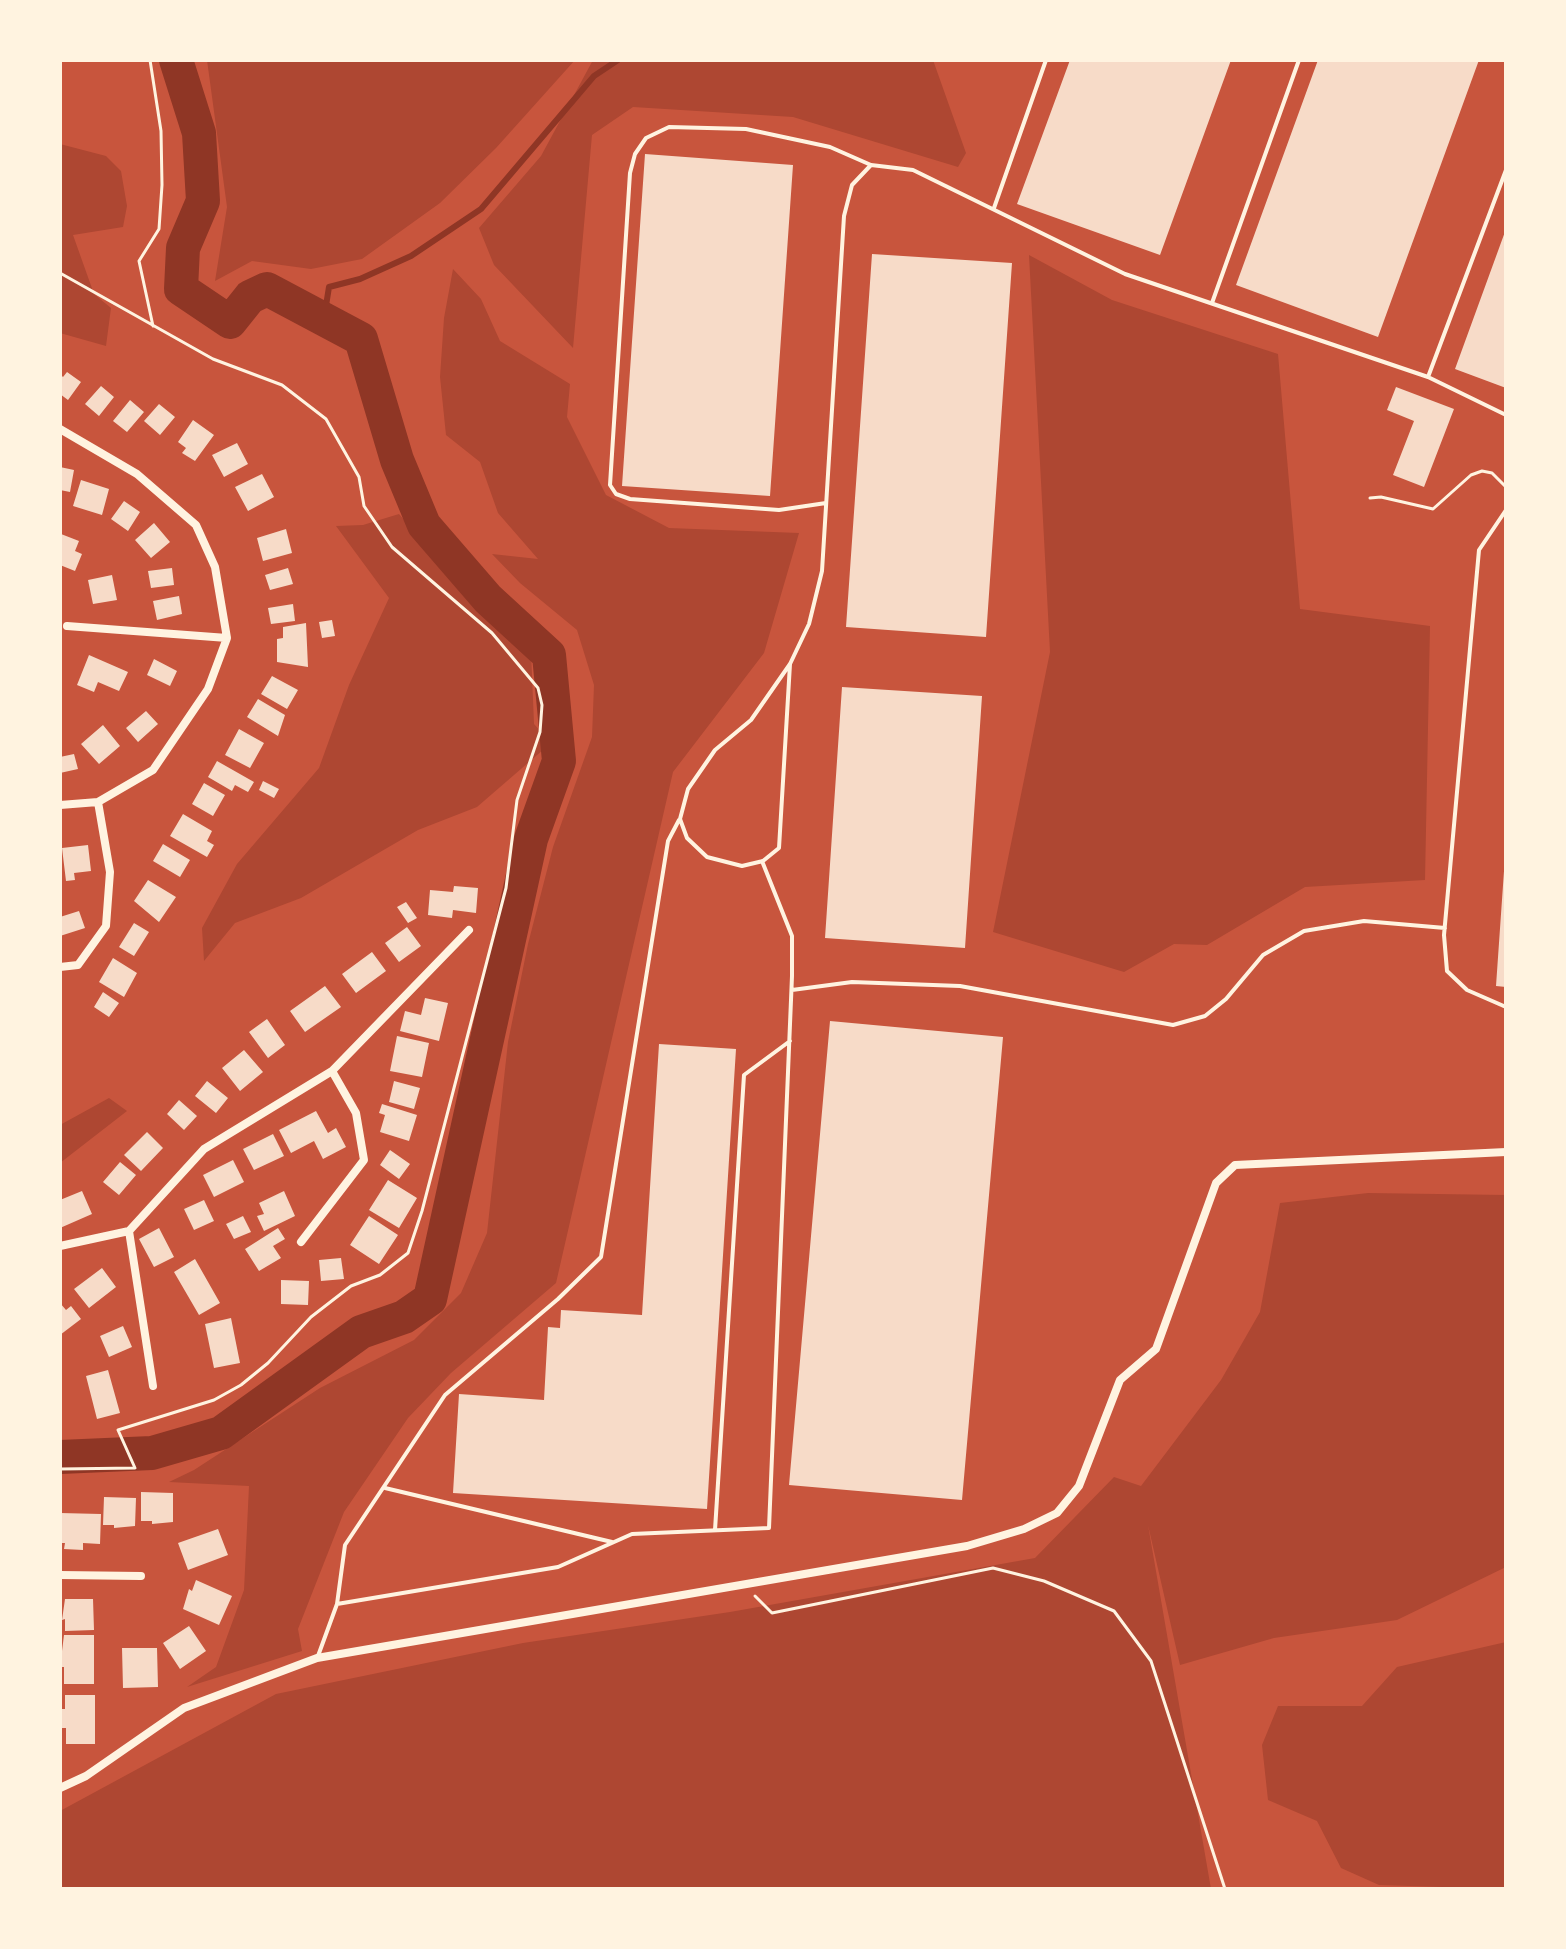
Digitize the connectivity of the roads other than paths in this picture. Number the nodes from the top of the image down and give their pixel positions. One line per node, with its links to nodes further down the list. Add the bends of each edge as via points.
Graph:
1 (1046, 60): 5 (lane)
2 (1299, 60): 6 (lane)
3 (871, 165): 5 (lane, via 913,170); 10 (lane, via 852,185 844,216); 10 (lane, via 830,147 746,129 669,127 646,138 630,173 610,485 630,499 779,510)
4 (1506, 170): 7 (lane)
5 (994, 208): 6 (lane, via 1125,274)
6 (1212, 303): 7 (lane)
7 (1428, 377): 8 (lane)
8 (1506, 415)
9 (60, 429): 13 (street, via 137,474 196,525 215,567)
10 (826, 503): 14 (lane, via 822,571 809,624)
11 (1506, 510): 19 (lane, via 1479,550)
12 (67, 626): 13 (street)
13 (227, 638): 15 (street, via 208,689 153,770)
14 (790, 664): 17 (lane, via 751,720 715,750 688,789); 18 (lane, via 782,831 779,848)
15 (98, 802): 16 (street); 21 (street, via 110,872 106,926 78,965)
16 (60, 805)
17 (680, 819): 18 (lane, via 687,838 707,857 742,866); 31 (lane, via 668,841 601,1257 445,1395)
18 (762, 861): 22 (lane, via 792,936)
19 (1445, 928): 22 (lane, via 1364,921 1304,931 1263,955 1205,1016 1173,1025 960,986 852,982); 23 (lane, via 1447,971 1467,990)
20 (469, 930): 25 (street)
21 (60, 967)
22 (792, 990): 24 (lane)
23 (1506, 1007)
24 (791, 1040): 32 (lane, via 744,1075); 32 (lane, via 769,1528)
25 (332, 1071): 27 (street, via 204,1149); 28 (street, via 356,1113 364,1160)
26 (1506, 1152): 37 (street, via 1235,1165 1216,1183 1156,1349 1120,1380 1079,1486 1057,1513 1024,1529 967,1546)
27 (129, 1231): 29 (street); 30 (street)
28 (301, 1242)
29 (60, 1246)
30 (153, 1386)
31 (385, 1488): 33 (lane); 36 (lane, via 345,1545)
32 (715, 1530): 33 (lane, via 632,1534)
33 (612, 1542): 36 (lane, via 558,1567)
34 (60, 1575): 35 (street)
35 (141, 1576)
36 (337, 1604): 37 (lane)
37 (317, 1658): 38 (street, via 184,1708 86,1776)
38 (60, 1788)

